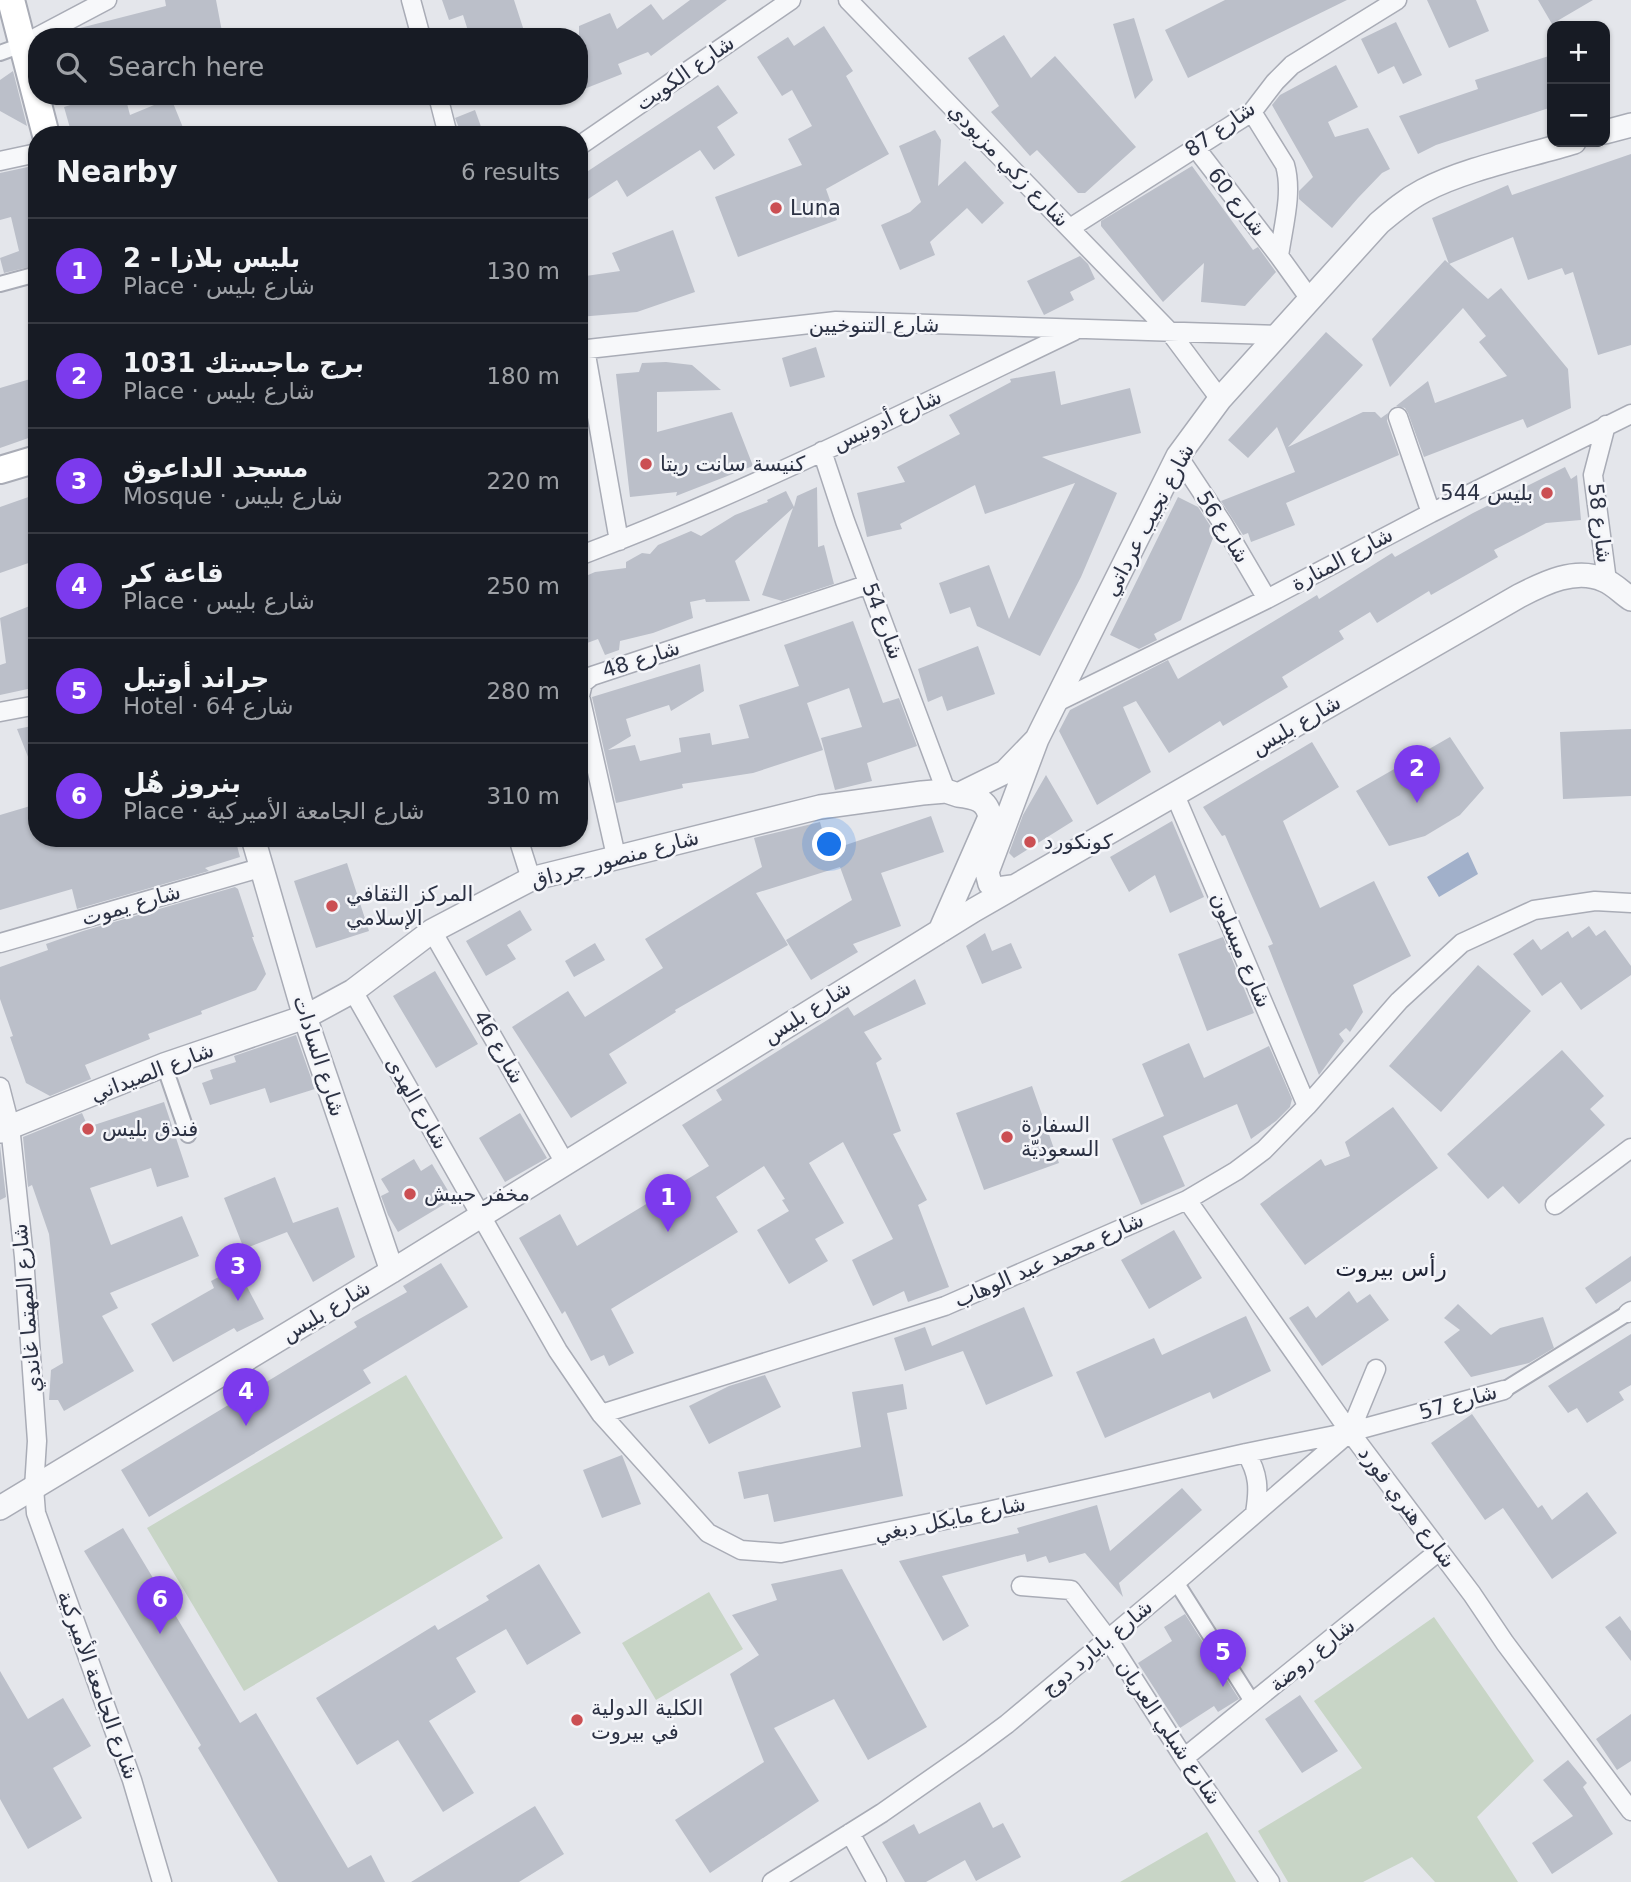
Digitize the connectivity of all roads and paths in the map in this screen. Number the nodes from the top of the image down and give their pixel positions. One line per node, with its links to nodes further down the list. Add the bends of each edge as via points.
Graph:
1 (10, 0): 9 (main road)
2 (107, 0): 7 (street)
3 (411, 0): 8 (street)
4 (791, 0): 17 (street, شارع الكويت)
5 (848, 0): 22 (street, شارع زكي مزبودي)
6 (1397, 0): 12 (street, شارع 87, via 1292,65)
7 (53, 28)
8 (419, 28)
9 (24, 43)
10 (39, 105): 14 (main road)
11 (440, 105): 15 (street)
12 (1252, 112): 18 (street, شارع 87); 23 (street, شارع 60, via 1288,175)
13 (1631, 125): 16 (street)
14 (44, 126)
15 (446, 126)
16 (1610, 131)
17 (588, 140)
18 (1195, 147): 22 (street, شارع 87); 23 (street, شارع 60)
19 (1557, 147): 26 (street, شارع نجيب عرداتي, via 1424,190 1379,223)
20 (28, 155): 21 (street)
21 (0, 162)
22 (1070, 228): 28 (street, شارع زكي مزبودي)
23 (1279, 256): 26 (street, شارع 60)
24 (28, 276): 25 (street)
25 (0, 284)
26 (1310, 299): 29 (street, شارع نجيب عرداتي)
27 (1077, 330): 28 (street, شارع التنوخيين); 30 (street, شارع التنوخيين, via 836,321); 36 (street, شارع أدونيس)
28 (1170, 332): 29 (street); 32 (street, شارع زكي مزبودي)
29 (1276, 335): 32 (street, شارع نجيب عرداتي)
30 (588, 349)
31 (588, 381): 41 (street)
32 (1220, 399): 37 (street, شارع نجيب عرداتي)
33 (1631, 414): 35 (street, شارع المنارة)
34 (1398, 417): 40 (street)
35 (1606, 425): 40 (street, شارع المنارة); 43 (street, شارع 58, via 1593,475)
36 (822, 451): 41 (street, شارع أدونيس); 44 (street, شارع 54)
37 (1178, 456): 45 (street, شارع 56); 48 (street, شارع نجيب عرداتي)
38 (28, 462): 39 (main road)
39 (0, 470)
40 (1431, 513): 45 (street, شارع المنارة)
41 (619, 541): 42 (street, شارع أدونيس)
42 (588, 553)
43 (1607, 581): 46 (street, شارع بليس); 54 (street, شارع بليس, via 1577,575 1538,586)
44 (869, 584): 47 (street, شارع 48); 53 (street, شارع 54)
45 (1267, 599): 48 (street, شارع المنارة)
46 (1631, 599)
47 (588, 679)
48 (1053, 704): 52 (street, شارع نجيب عرداتي)
49 (28, 707): 50 (street)
50 (0, 712)
51 (588, 732): 57 (street, شارع 48)
52 (1037, 739): 53 (street, شارع منصور جرداق, via 1004,772); 60 (street, شارع نجيب عرداتي, via 988,872 990,884 997,889)
53 (952, 793): 57 (street, شارع منصور جرداق, via 820,807); 63 (street, via 983,802 990,817)
54 (1175, 795): 60 (street, شارع بليس); 69 (street, شارع ميسلون)
55 (256, 847): 58 (street, شارع السادات)
56 (521, 847): 59 (street)
57 (616, 856): 59 (street, شارع منصور جرداق)
58 (263, 867): 64 (street, شارع يموت); 66 (street, شارع السادات)
59 (531, 879): 62 (street, شارع منصور جرداق)
60 (1012, 887): 63 (street, شارع بليس)
61 (1631, 903): 69 (street, شارع محمد عبد الوهاب, via 1595,901 1534,910 1462,943 1399,1001)
62 (432, 931): 65 (street, شارع منصور جرداق); 73 (street, شارع 46)
63 (940, 931): 73 (street, شارع بليس)
64 (0, 943)
65 (352, 991): 66 (street, شارع منصور جرداق); 76 (street, شارع الهدى)
66 (305, 1017): 67 (street, شارع الصيداني); 77 (street, شارع السادات)
67 (164, 1065): 70 (street, شارع الصيداني); 71 (street)
68 (0, 1087): 70 (street, شارع المهتما غاندي)
69 (1307, 1106): 74 (street, شارع محمد عبد الوهاب, via 1264,1150)
70 (5, 1129): 84 (street, شارع المهتما غاندي, via 24,1257 37,1441)
71 (188, 1135)
72 (1631, 1148): 75 (street)
73 (565, 1163): 76 (street, شارع بليس)
74 (1187, 1200): 81 (street, شارع محمد عبد الوهاب, via 945,1306); 82 (street, شارع هنري فورد)
75 (1555, 1205)
76 (482, 1215): 77 (street, شارع بليس); 81 (street, via 558,1351)
77 (391, 1271): 84 (street, شارع بليس)
78 (1629, 1312): 80 (street, شارع 57)
79 (1376, 1369): 82 (street, شارع بايارد دوج)
80 (1504, 1390): 82 (street, شارع 57)
81 (601, 1414): 83 (street, شارع مايكل دبغي, via 708,1533 741,1550 759,1553 780,1553 984,1512)
82 (1350, 1432): 83 (street, شارع مايكل دبغي); 86 (street, شارع بايارد دوج); 87 (street, شارع هنري فورد)
83 (1245, 1453): 86 (street, via 1258,1476)
84 (34, 1488): 85 (street, شارع بليس); 95 (street, شارع الجامعة الأميركية, via 36,1513 132,1780)
85 (0, 1508)
86 (1255, 1513): 88 (street, شارع بايارد دوج)
87 (1439, 1550): 91 (street, شارع روضة); 93 (street, شارع هنري فورد)
88 (1176, 1582): 90 (street, شارع بايارد دوج); 91 (street)
89 (1021, 1586): 90 (street, شارع شبلي العريان, via 1071,1590)
90 (1108, 1639): 92 (street, شارع شبلي العريان); 94 (street, شارع بايارد دوج, via 1007,1724)
91 (1253, 1703): 92 (street, شارع روضة)
92 (1184, 1758): 98 (street, شارع شبلي العريان)
93 (1631, 1811)
94 (850, 1833): 96 (street, شارع بايارد دوج); 97 (street)
95 (162, 1882)
96 (772, 1882)
97 (877, 1882)
98 (1270, 1882)

